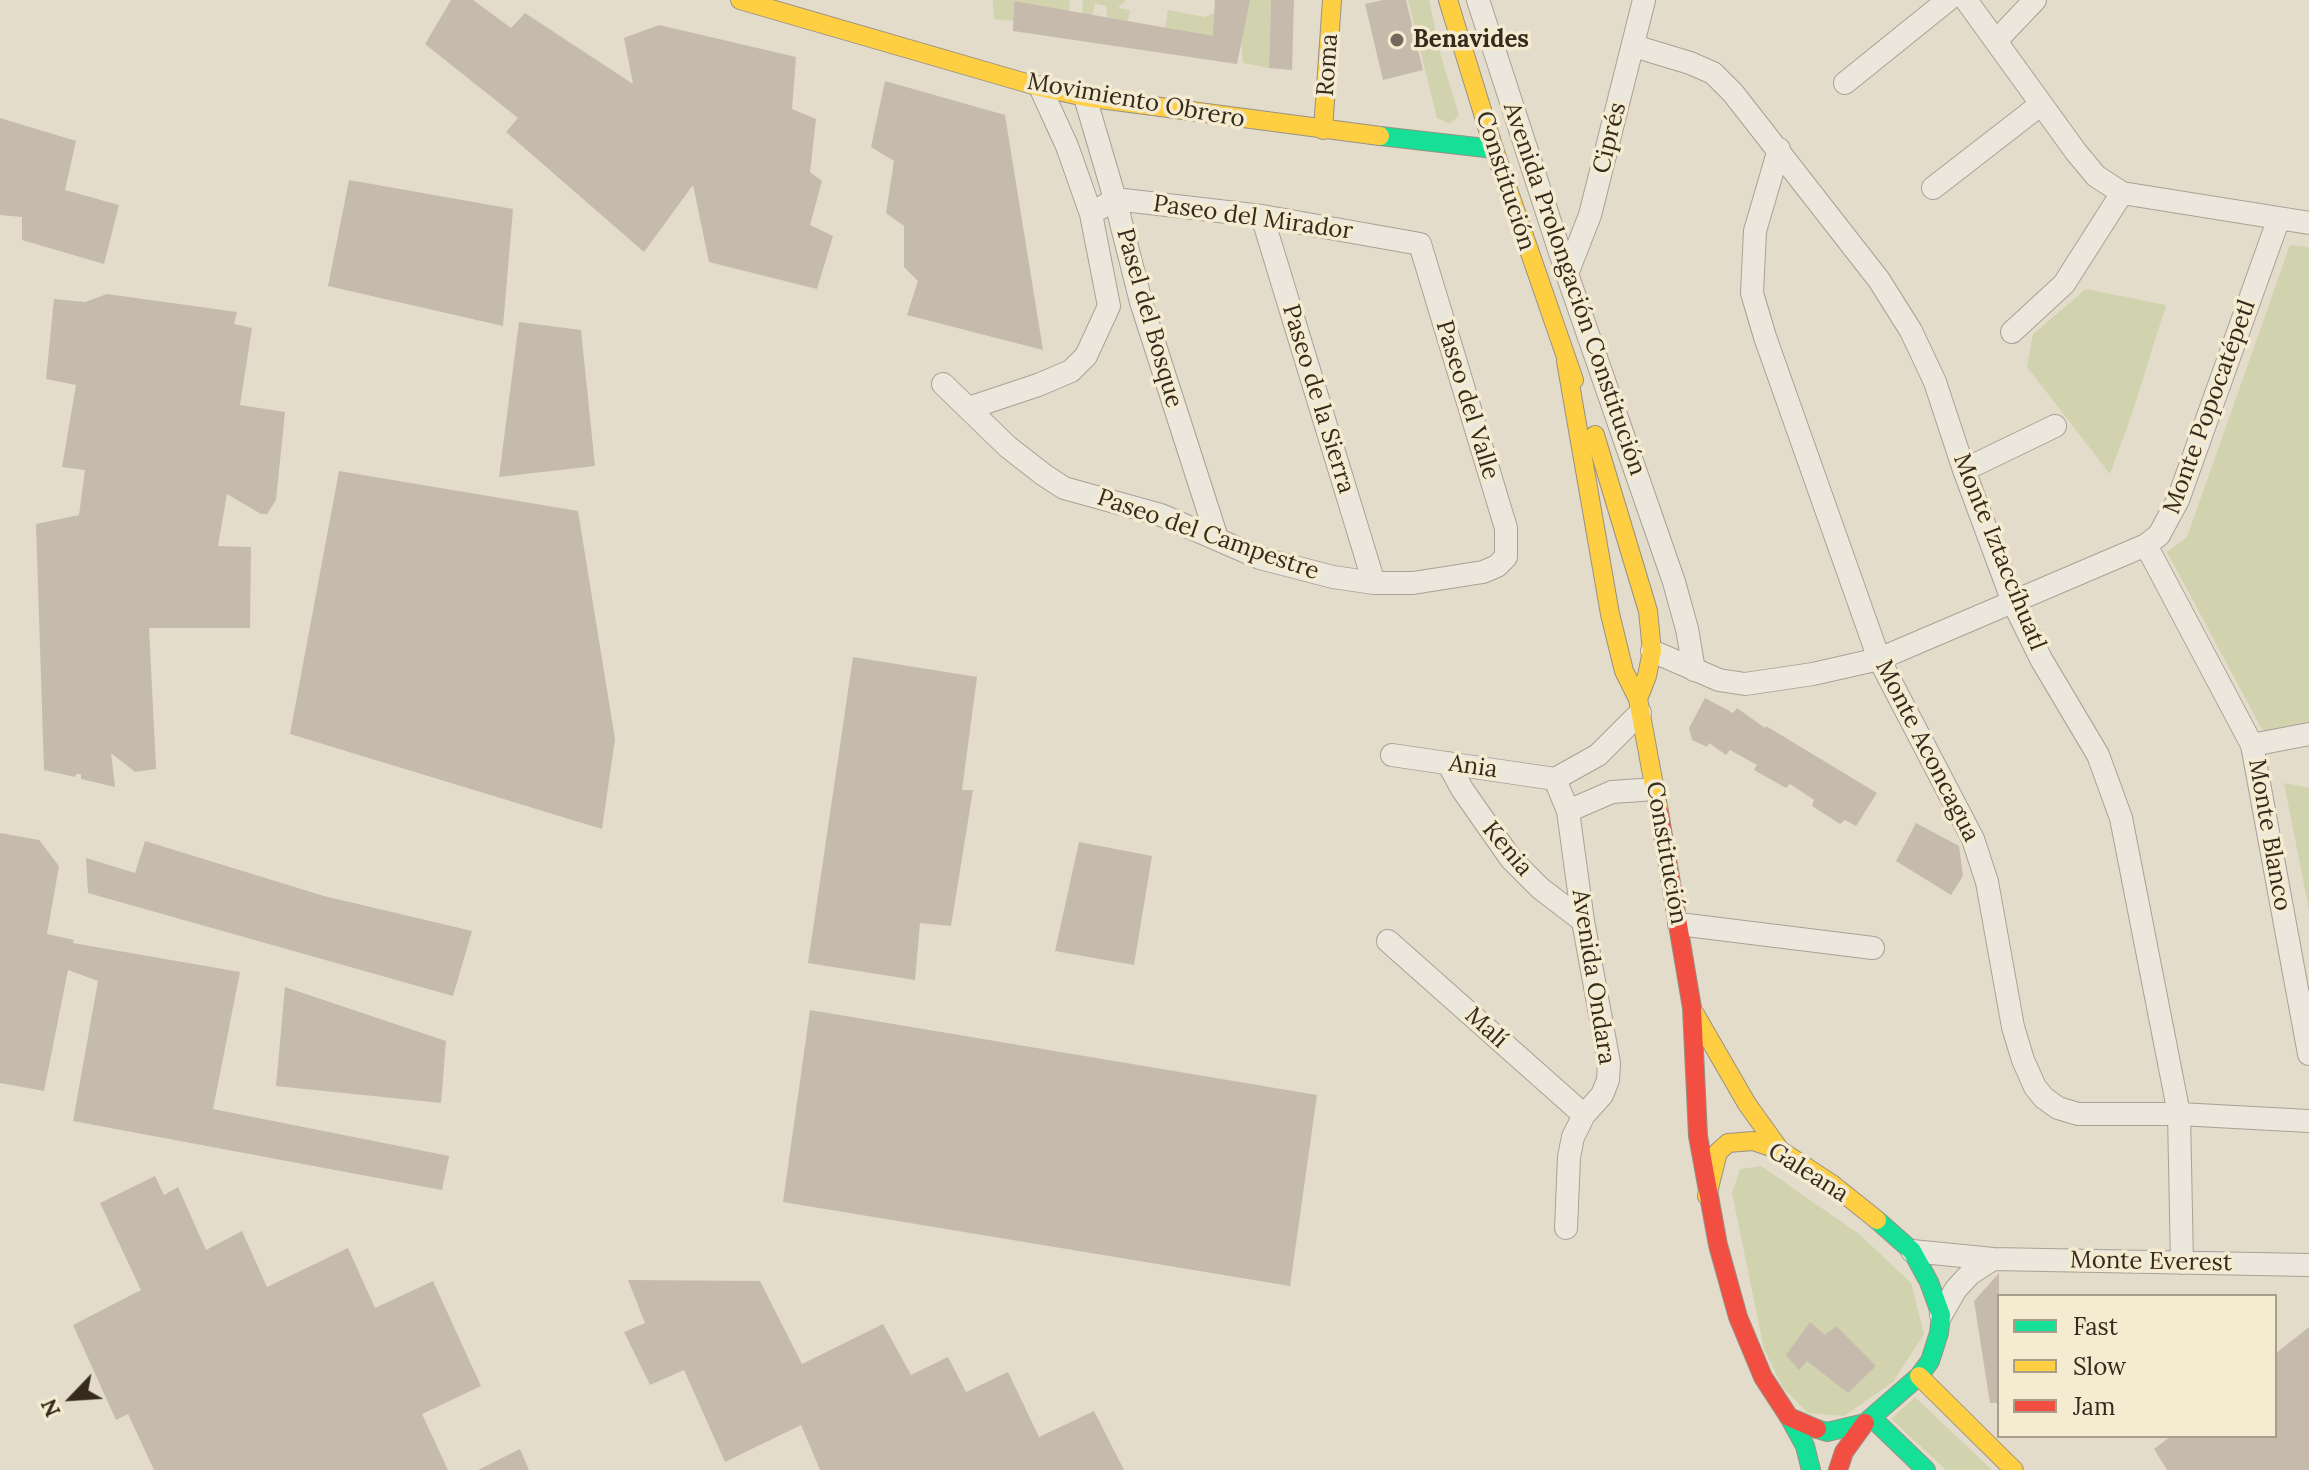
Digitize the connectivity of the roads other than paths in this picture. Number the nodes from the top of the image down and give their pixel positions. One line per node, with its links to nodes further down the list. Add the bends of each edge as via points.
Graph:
1 (740, 0): 12 (street, Movimiento Obrero)
2 (1332, 0): 15 (street, Roma)
3 (1448, 0): 16 (street, Constitución)
4 (1478, 0): 18 (street, Avenida Prolongación Constitución)
5 (1644, 0): 10 (street, Ciprés)
6 (1948, 0): 11 (street)
7 (1966, 0): 9 (street)
8 (2035, 0): 9 (street)
9 (1996, 41): 14 (street)
10 (1634, 46): 17 (street, Monte Iztaccíhuatl, via 1713,73); 27 (street, Ciprés, via 1590,215)
11 (1845, 83)
12 (1040, 87): 13 (street, Movimiento Obrero); 22 (street)
13 (1085, 97): 15 (street, Movimiento Obrero); 21 (street, Pasel del Bosque)
14 (2040, 105): 19 (street); 20 (street, via 2096,176)
15 (1323, 130): 16 (street, Movimiento Obrero)
16 (1494, 149): 18 (street); 31 (street, Constitución)
17 (1779, 149): 35 (street, Monte Iztaccíhuatl, via 1879,280 1911,331 1935,382); 42 (street, Monte Aconcagua, via 1755,231 1752,293)
18 (1525, 150): 27 (street, Avenida Prolongación Constitución)
19 (1933, 188)
20 (2122, 193): 24 (street); 30 (street, via 2064,284)
21 (1115, 199): 22 (street); 23 (street, Paseo del Mirador); 28 (street, Pasel del Bosque)
22 (1091, 214): 29 (street)
23 (1262, 216): 26 (street, Paseo del Mirador); 39 (street, Paseo de la Sierra)
24 (2279, 218): 25 (street); 37 (street, Monte Popocatépetl, via 2178,500 2159,535)
25 (2309, 223)
26 (1420, 244): 38 (street, Paseo del Valle, via 1506,528)
27 (1567, 274): 43 (street, Avenida Prolongación Constitución, via 1674,582)
28 (1141, 302): 29 (street); 36 (street, Pasel del Bosque)
29 (1109, 306): 33 (street, via 1086,356 1071,371)
30 (2012, 332)
31 (1566, 361): 41 (street, Constitución, via 1613,490 1648,611); 44 (street, Constitución, via 1610,614)
32 (943, 384): 33 (street, Paseo del Campestre)
33 (969, 408): 36 (street, Paseo del Campestre, via 1008,447 1064,488 1161,515)
34 (2055, 426): 35 (street)
35 (1964, 470): 40 (street, Monte Iztaccíhuatl)
36 (1217, 538): 39 (street, Paseo del Campestre, via 1260,558)
37 (2146, 545): 40 (street, Monte Popocatépetl); 46 (street, Monte Blanco)
38 (1506, 557): 39 (street, Paseo del Campestre, via 1483,572)
39 (1374, 583)
40 (2013, 602): 42 (street, Monte Popocatépetl); 60 (street, Monte Iztaccíhuatl, via 2098,755 2121,818)
41 (1652, 651): 43 (street, Monte Popocatépetl); 44 (street, Constitución)
42 (1879, 659): 43 (street, Monte Popocatépetl, via 1745,684); 60 (street, Monte Aconcagua, via 1973,839 1987,882 2013,1027 2035,1087 2058,1108 2078,1114)
43 (1694, 670)
44 (1639, 706): 48 (street); 51 (street, Constitución)
45 (2309, 734): 46 (street)
46 (2252, 745): 59 (street, Monte Blanco)
47 (1392, 755): 49 (street, Ania)
48 (1598, 755): 50 (street); 52 (street)
49 (1448, 763): 50 (street, Ania); 54 (street, Kenia, via 1511,859)
50 (1555, 779): 53 (street, Avenida Ondara)
51 (1655, 789): 52 (street); 55 (street, Constitución)
52 (1612, 792): 53 (street)
53 (1568, 811): 54 (street, Avenida Ondara)
54 (1583, 921): 61 (street, Avenida Ondara, via 1609,1063 1602,1095)
55 (1679, 924): 57 (street); 58 (street, Constitución)
56 (1388, 941): 61 (street, Malí)
57 (1873, 948)
58 (1692, 1008): 63 (street); 64 (street, via 1698,1136)
59 (2309, 1054)
60 (2179, 1114): 62 (street, Monte Aconcagua); 68 (street, Monte Iztaccíhuatl)
61 (1584, 1115): 65 (street, Avenida Ondara, via 1569,1157)
62 (2309, 1121)
63 (1780, 1150): 64 (street, Galeana, via 1753,1141 1728,1143 1718,1152); 66 (street, Galeana, via 1832,1184)
64 (1707, 1196): 72 (street, Galeana, via 1738,1317 1763,1377)
65 (1566, 1228)
66 (1912, 1251): 67 (street, Monte Everest); 70 (street, Galeana)
67 (1993, 1259): 68 (street, Monte Everest); 70 (street, via 1956,1289)
68 (2182, 1263): 69 (street, Monte Everest)
69 (2309, 1265)
70 (1941, 1315): 71 (street, via 1930,1361)
71 (1919, 1376): 73 (street); 77 (street)
72 (1789, 1417): 73 (street, via 1827,1432); 74 (street, Galeana)
73 (1869, 1420): 75 (street, via 1844,1452); 76 (street)
74 (1811, 1470)
75 (1838, 1470)
76 (1926, 1470)
77 (2014, 1470)

